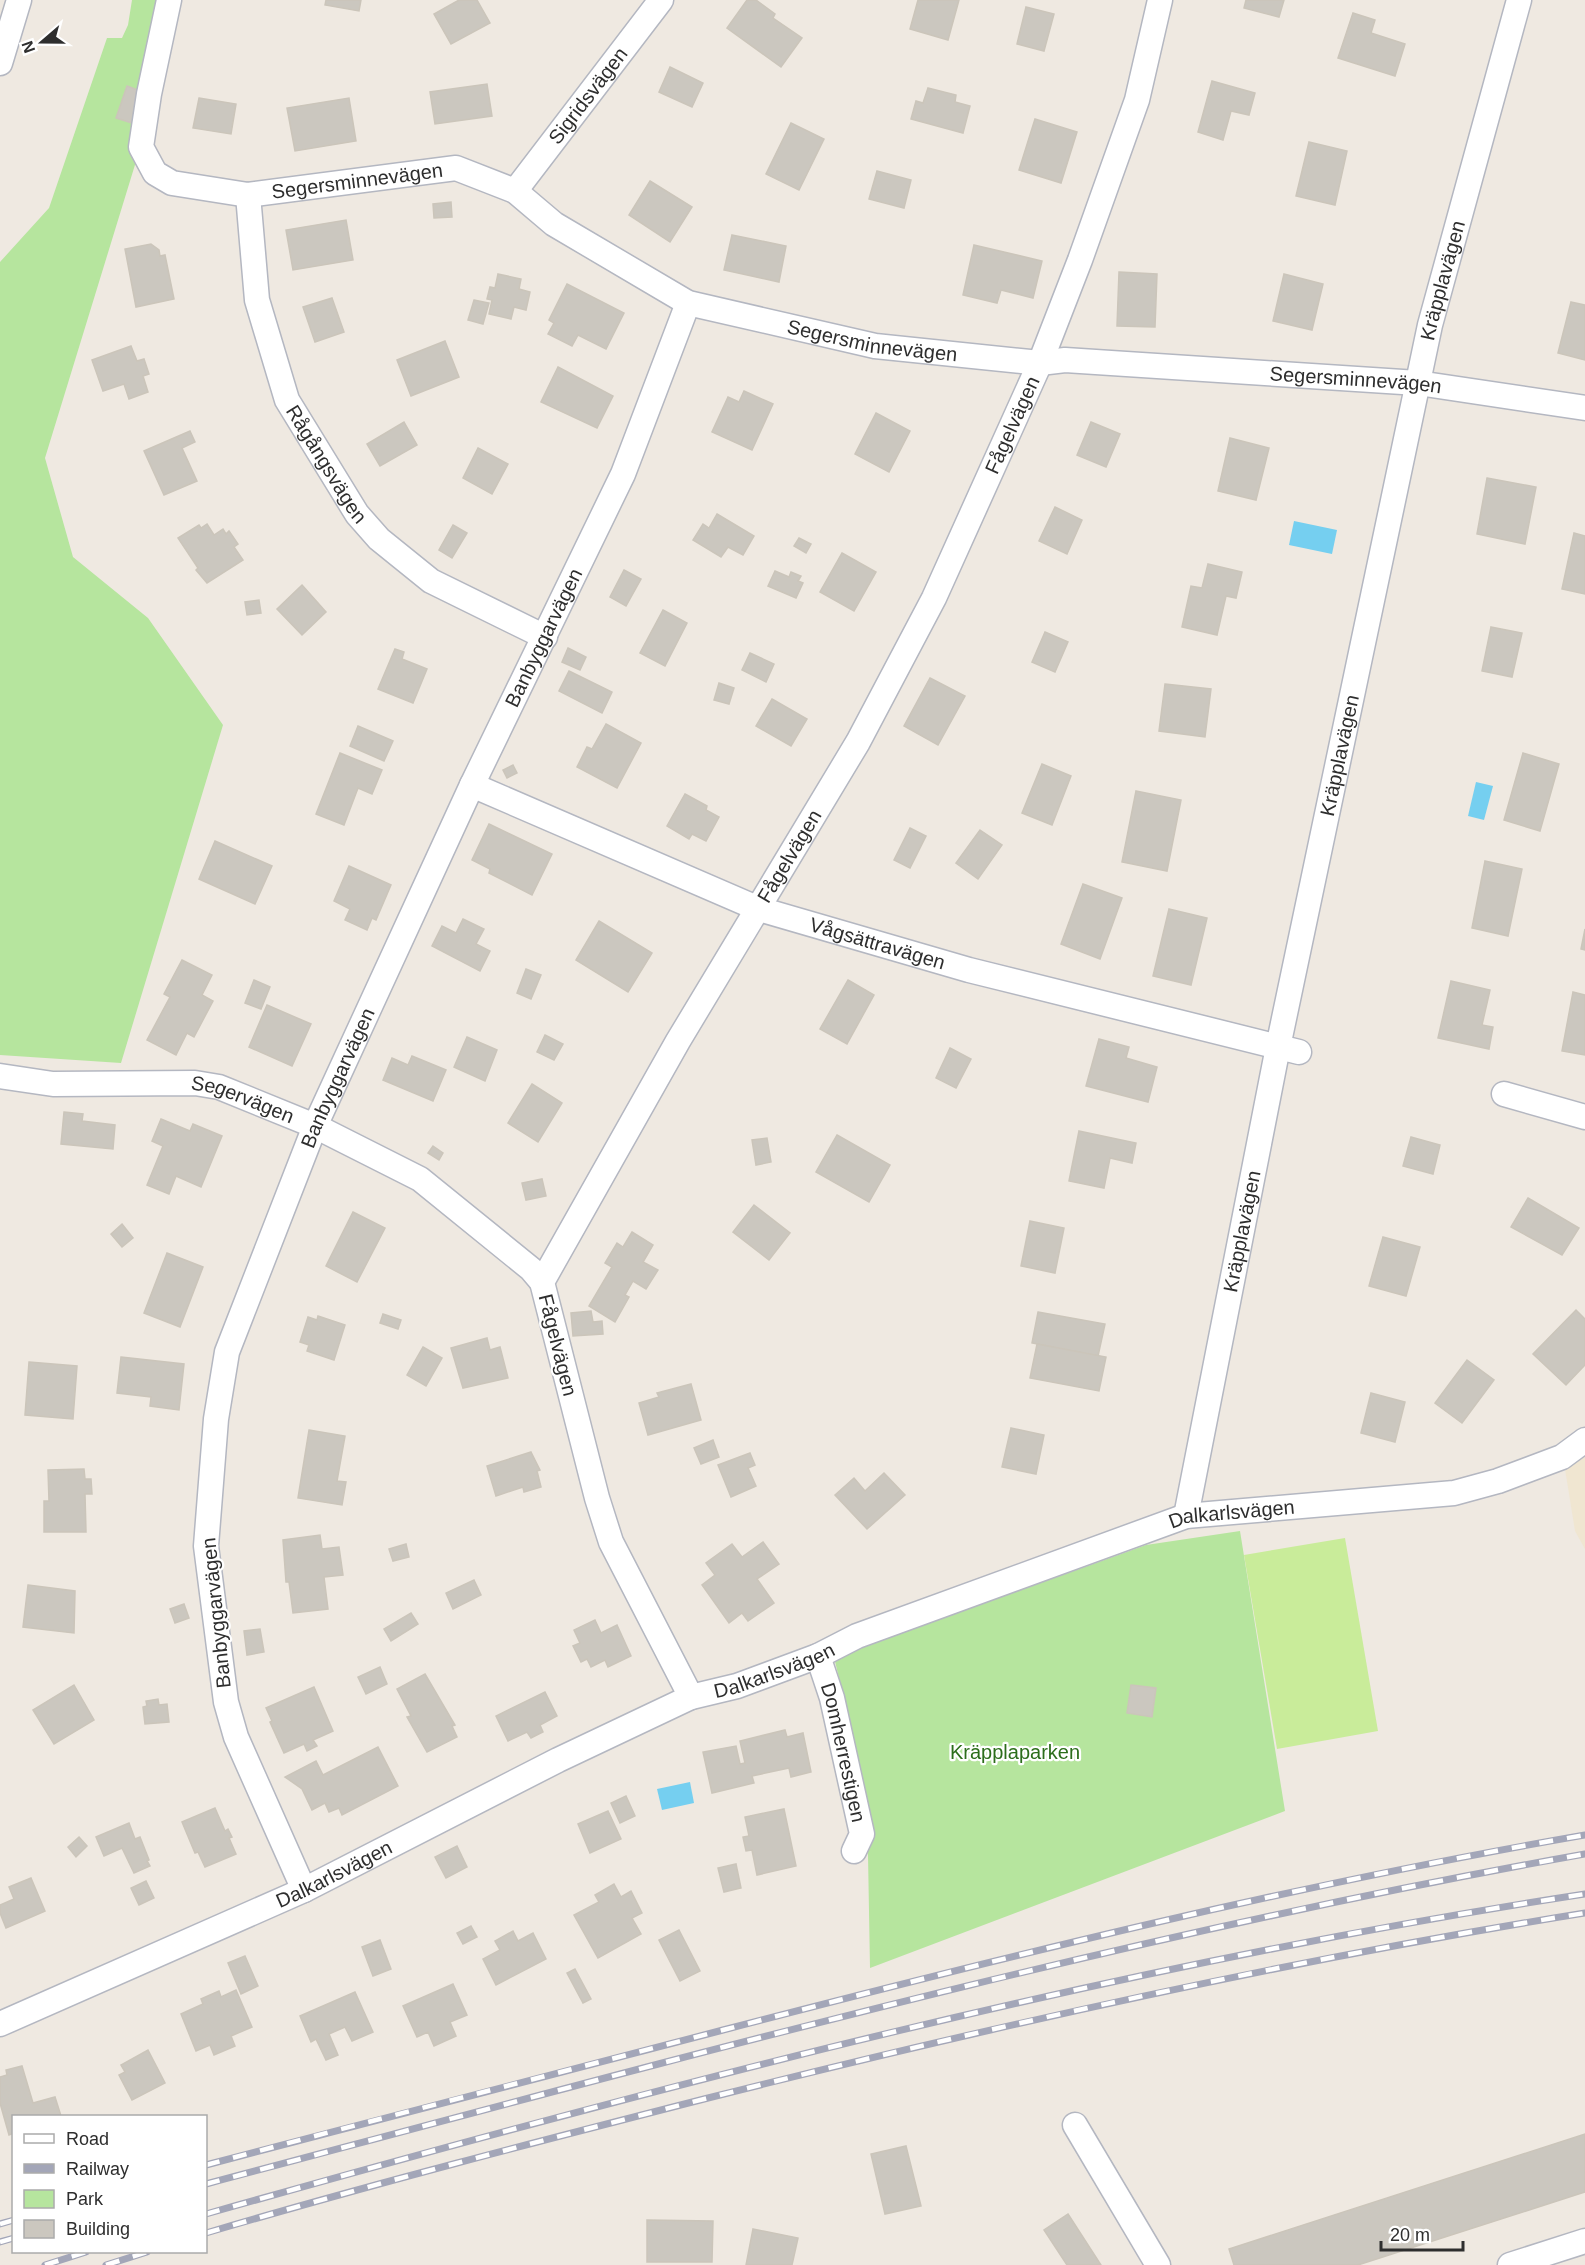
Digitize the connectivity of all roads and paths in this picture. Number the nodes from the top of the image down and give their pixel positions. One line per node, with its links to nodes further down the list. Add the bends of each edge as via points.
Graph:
1 (19, 0): 6 (street)
2 (169, 0): 8 (street, Segersminnevägen, via 148,94 141,147 155,173 172,183)
3 (661, 0): 7 (street, Sigridsvägen)
4 (1160, 0): 10 (street, Fågelvägen, via 1137,100)
5 (1519, 0): 11 (street, Kräpplavägen, via 1430,325)
6 (0, 62)
7 (515, 191): 8 (street, Segersminnevägen, via 456,168); 9 (street, Segersminnevägen, via 554,224)
8 (248, 195): 13 (street, Rågångsvägen, via 258,300 287,400 357,514 379,539 431,581)
9 (688, 303): 10 (street, Segersminnevägen, via 874,346); 13 (street, Banbyggarvägen, via 623,474)
10 (1040, 363): 11 (street, Segersminnevägen, via 1065,360); 15 (street, Fågelvägen, via 934,598 858,742)
11 (1418, 383): 12 (street, Segersminnevägen); 16 (street, Kräpplavägen)
12 (1585, 408)
13 (544, 637): 14 (street, Banbyggarvägen)
14 (472, 785): 15 (street, Vågsättravägen); 20 (street, Banbyggarvägen)
15 (759, 909): 16 (street, Vågsättravägen, via 969,970); 21 (street, Fågelvägen, via 678,1041)
16 (1289, 1050): 23 (street, Kräpplavägen)
17 (0, 1076): 20 (street, Segervägen, via 87,1085 195,1083 219,1087)
18 (1504, 1094): 19 (street)
19 (1585, 1117)
20 (315, 1126): 21 (street, Segervägen, via 420,1179); 27 (street, Banbyggarvägen, via 227,1352 216,1419 206,1546 232,1724)
21 (542, 1282): 25 (street, Fågelvägen, via 597,1498 612,1542)
22 (1585, 1440): 23 (street, Dalkarlsvägen, via 1562,1457 1454,1493)
23 (1186, 1516): 24 (street, Dalkarlsvägen, via 857,1636)
24 (818, 1656): 25 (street, Dalkarlsvägen, via 737,1686); 26 (street, Domherrestigen, via 832,1698 862,1834)
25 (691, 1697): 27 (street, Dalkarlsvägen)
26 (854, 1851)
27 (304, 1890): 28 (street, Dalkarlsvägen)
28 (0, 2024)
29 (1075, 2125): 31 (street)
30 (1585, 2241): 32 (street)
31 (1158, 2265)
32 (1510, 2265)

